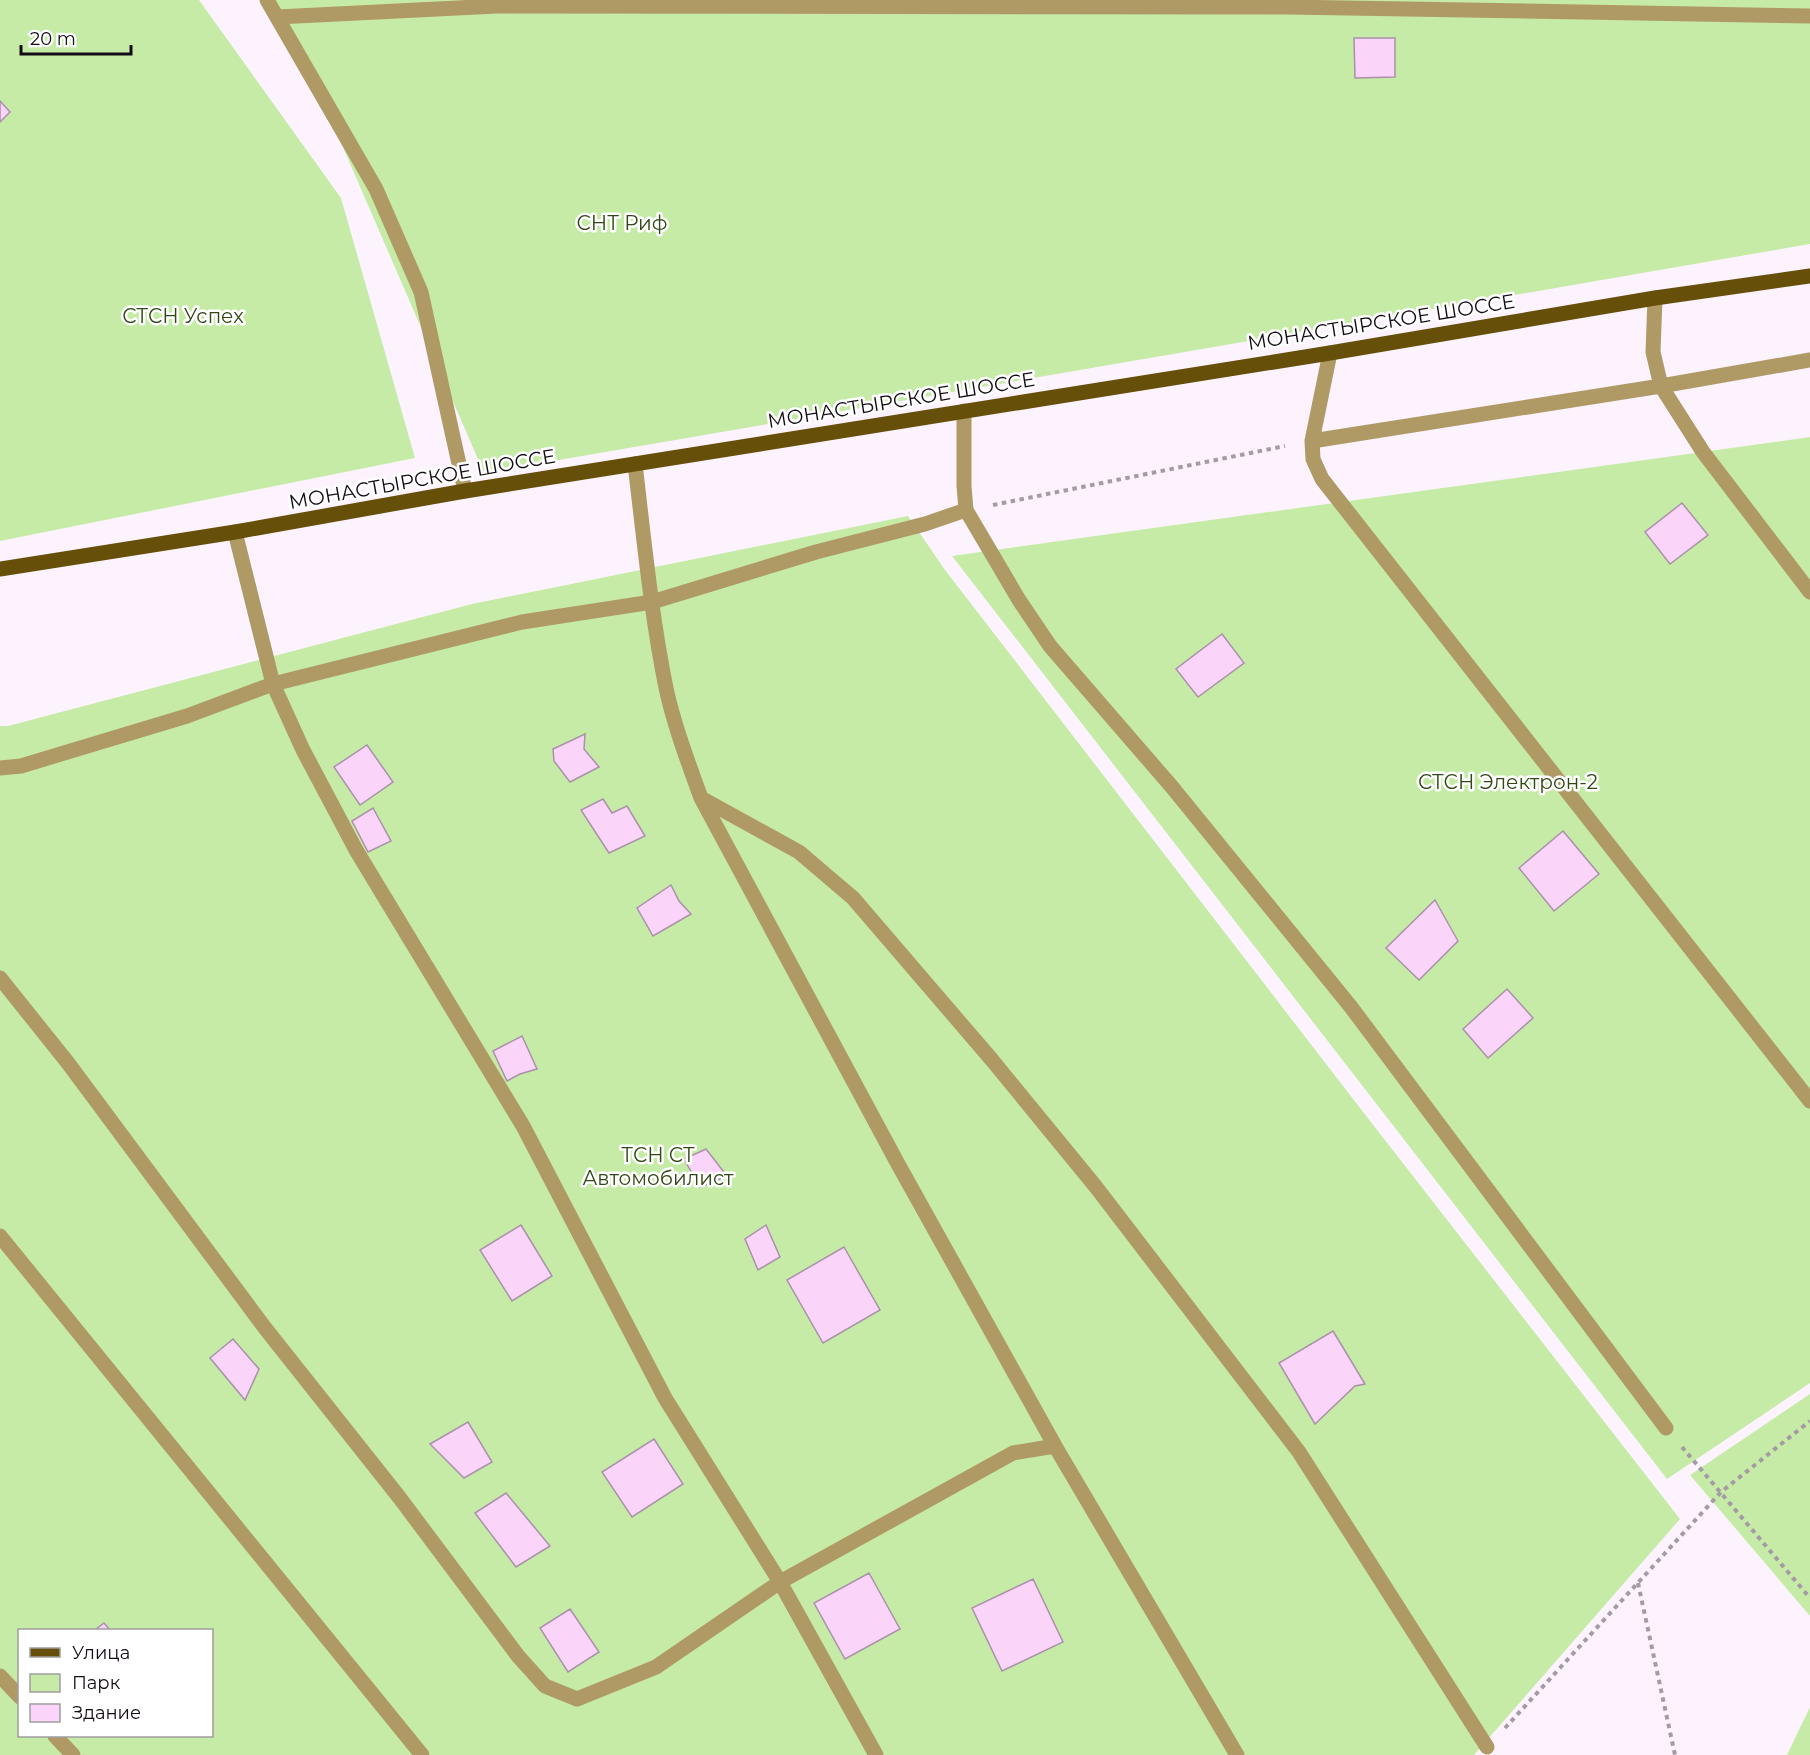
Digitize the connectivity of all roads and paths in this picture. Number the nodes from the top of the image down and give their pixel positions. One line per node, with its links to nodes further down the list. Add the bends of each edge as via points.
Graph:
1 (267, 0): 3 (street)
2 (1810, 16): 3 (street, via 1287,6 497,6)
3 (277, 17): 12 (street, via 376,189 421,292)
4 (1810, 276): 5 (main road, МОНАСТЫРСКОЕ ШОССЕ)
5 (1655, 298): 6 (main road, МОНАСТЫРСКОЕ ШОССЕ); 8 (street, via 1653,352)
6 (1330, 352): 9 (main road, МОНАСТЫРСКОЕ ШОССЕ); 10 (street)
7 (1810, 360): 8 (street)
8 (1661, 386): 10 (street); 16 (street, via 1703,452)
9 (964, 411): 11 (main road, МОНАСТЫРСКОЕ ШОССЕ); 13 (street)
10 (1312, 441): 13 (path); 22 (street, via 1313,459 1322,479)
11 (635, 464): 12 (main road, МОНАСТЫРСКОЕ ШОССЕ); 17 (street)
12 (465, 492): 14 (main road, МОНАСТЫРСКОЕ ШОССЕ)
13 (966, 510): 17 (street); 25 (street, via 1050,646 1172,787 1351,1007)
14 (235, 532): 15 (main road, МОНАСТЫРСКОЕ ШОССЕ); 18 (street)
15 (0, 569)
16 (1810, 592)
17 (652, 602): 18 (street, via 522,622); 20 (street, via 666,689)
18 (273, 684): 19 (street, via 187,716 21,766); 28 (street, via 356,850 523,1126 665,1398)
19 (0, 768)
20 (701, 798): 26 (street); 34 (street, via 799,852 853,898 1000,1069 1096,1187 1299,1452)
21 (0, 978): 28 (street, via 518,1656 545,1686 577,1699 656,1667)
22 (1810, 1101)
23 (0, 1236): 36 (street)
24 (1810, 1421): 27 (path)
25 (1666, 1428): 27 (path)
26 (1055, 1446): 28 (street, via 1013,1453); 38 (street)
27 (1720, 1492): 29 (path); 30 (path)
28 (780, 1582): 37 (street)
29 (1638, 1583): 34 (path); 39 (path)
30 (1810, 1598)
31 (0, 1676): 32 (street)
32 (18, 1695)
33 (56, 1737): 35 (street)
34 (1487, 1747)
35 (73, 1755)
36 (422, 1755)
37 (876, 1755)
38 (1237, 1755)
39 (1675, 1755)

